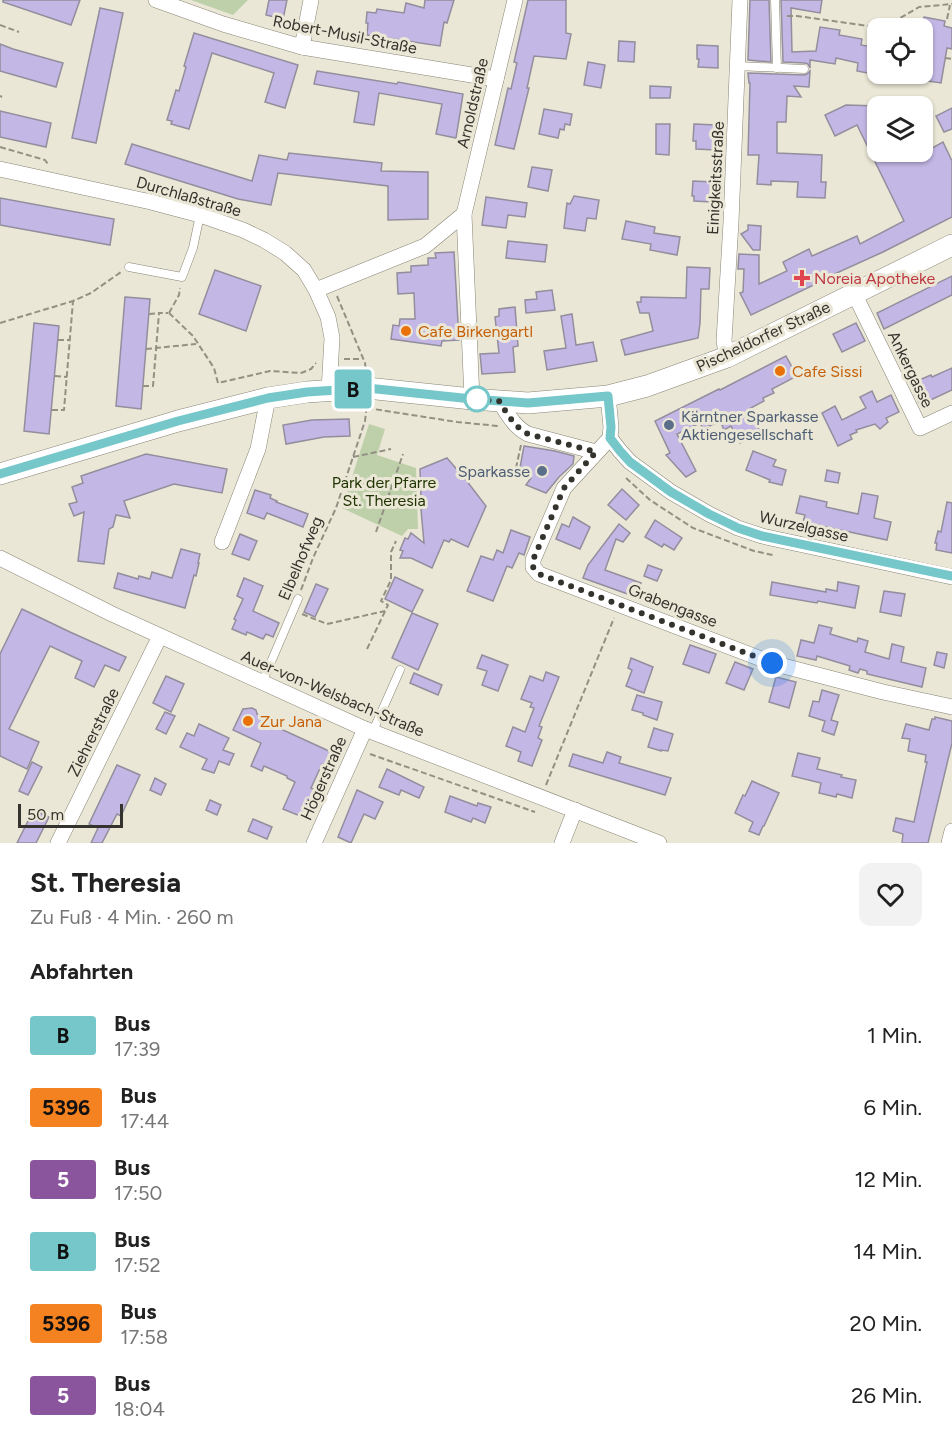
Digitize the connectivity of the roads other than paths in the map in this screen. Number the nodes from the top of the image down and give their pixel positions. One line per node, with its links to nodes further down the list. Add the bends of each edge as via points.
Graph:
1 (156, 0): 6 (street, Robert-Musil-Straße)
2 (311, 0): 6 (street)
3 (515, 0): 10 (street, Arnoldstraße)
4 (740, 0): 7 (street, Einigkeitsstraße)
5 (775, 0): 8 (lane)
6 (302, 47): 10 (street, Robert-Musil-Straße)
7 (737, 66): 8 (lane); 18 (street, Einigkeitsstraße, via 724,341)
8 (777, 68): 9 (lane)
9 (804, 69)
10 (496, 79): 12 (street, Arnoldstraße)
11 (0, 169): 13 (street, Durchlaßstraße)
12 (464, 214): 16 (street, via 425,246); 22 (street, Arnoldstraße)
13 (200, 215): 15 (lane, via 182,277); 16 (street, Durchlaßstraße, via 243,230 278,249 304,270)
14 (952, 245): 17 (main road, Pischeldorfer Straße)
15 (129, 267)
16 (316, 290): 19 (street, Durchlaßstraße, via 332,338)
17 (854, 293): 18 (main road, Pischeldorfer Straße); 24 (street, Ankergasse, via 920,428)
18 (727, 357): 20 (main road, Pischeldorfer Straße)
19 (329, 391): 21 (main road, Pischeldorfer Straße); 22 (main road, Pischeldorfer Straße, via 367,398)
20 (608, 396): 23 (main road, Pischeldorfer Straße, via 528,403); 25 (street)
21 (268, 398): 27 (main road, Pischeldorfer Straße); 28 (street, via 258,449)
22 (472, 399): 23 (main road, Pischeldorfer Straße)
23 (499, 401): 26 (street, via 520,435)
24 (952, 413)
25 (610, 438): 26 (street, Grabengasse); 30 (street, Wurzelgasse, via 630,462 671,492 738,528)
26 (596, 452): 35 (street, Grabengasse, via 564,488 533,560 539,574 772,663)
27 (0, 474)
28 (222, 542)
29 (0, 558): 32 (street, Auer-von-Welsbach-Straße)
30 (952, 576)
31 (298, 599): 34 (lane, Elbelhofweg)
32 (160, 636): 34 (street, Auer-von-Welsbach-Straße); 40 (street, Ziehrerstraße)
33 (400, 670): 36 (lane)
34 (262, 683): 36 (street, Auer-von-Welsbach-Straße)
35 (952, 707)
36 (369, 730): 37 (street, Auer-von-Welsbach-Straße); 41 (street, Högerstraße, via 356,749)
37 (575, 810): 39 (street, Auer-von-Welsbach-Straße); 42 (street)
38 (952, 831): 44 (street)
39 (635, 839): 43 (street, Auer-von-Welsbach-Straße)
40 (58, 843)
41 (314, 843)
42 (562, 843)
43 (659, 843)
44 (949, 843)

